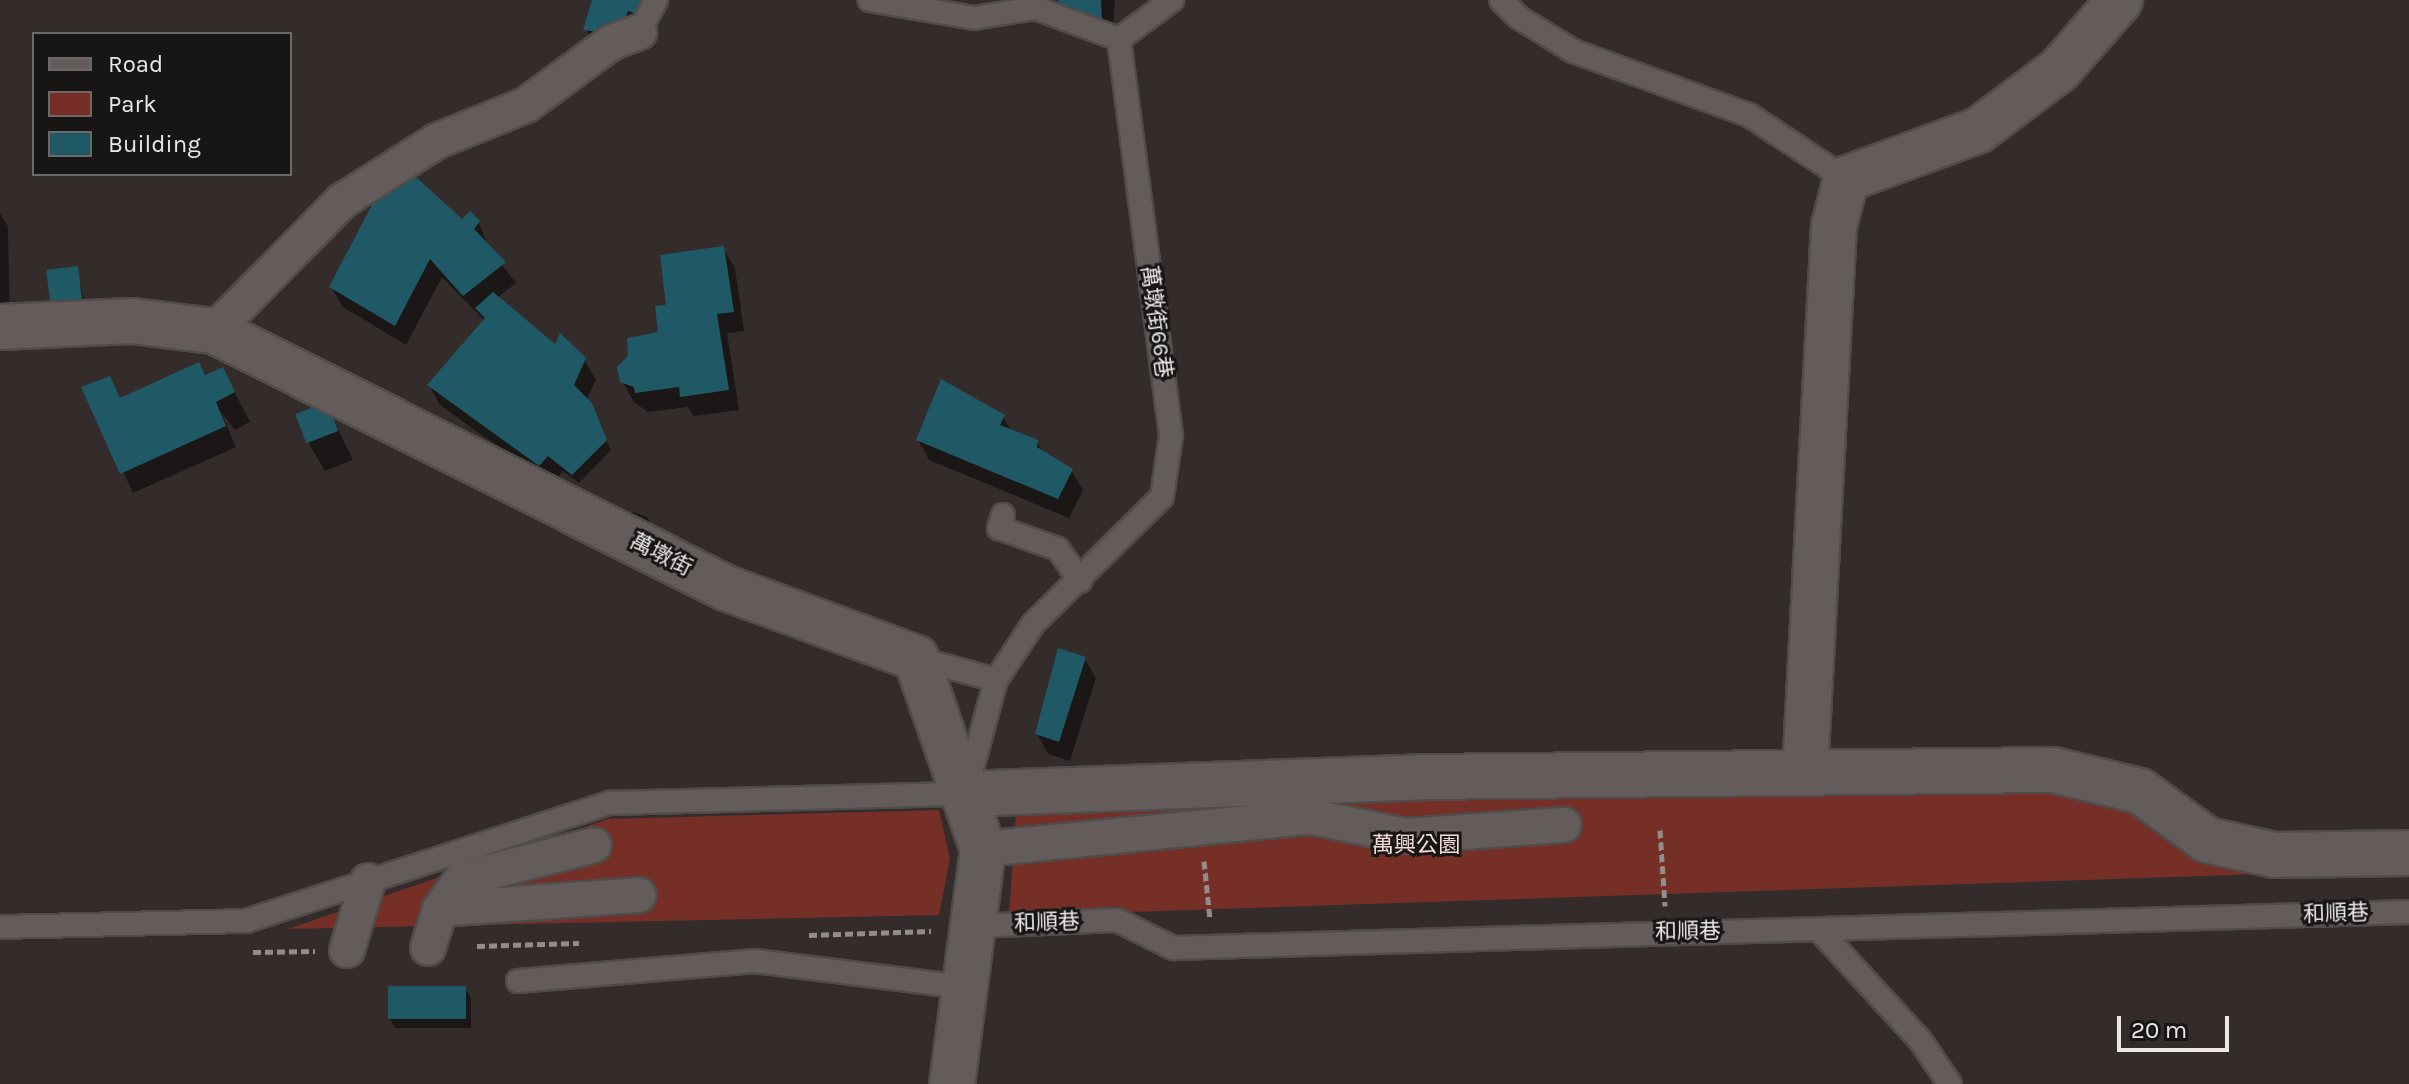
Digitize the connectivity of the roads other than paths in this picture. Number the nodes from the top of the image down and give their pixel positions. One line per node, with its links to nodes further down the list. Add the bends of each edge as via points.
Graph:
1 (656, 0): 7 (lane)
2 (870, 0): 6 (lane, via 974,18)
3 (1172, 0): 8 (lane)
4 (1501, 0): 9 (lane, via 1518,17 1573,51 1749,115)
5 (2120, 0): 9 (street, via 2059,70 1979,130)
6 (1032, 4): 8 (lane)
7 (639, 32): 11 (street, via 612,42 526,105 437,141 342,201)
8 (1119, 39): 13 (lane, 萬墩街66巷, via 1171,435 1162,497)
9 (1846, 179): 16 (street, via 1834,226)
10 (0, 327): 11 (street, 萬墩街, via 132,321)
11 (214, 331): 14 (street, 萬墩街, via 726,588)
12 (1003, 515): 13 (lane, via 999,528 1058,549)
13 (1080, 581): 15 (lane, 萬墩街66巷, via 1033,624)
14 (916, 658): 15 (lane); 17 (street)
15 (996, 680): 17 (lane, 萬墩街66巷)
16 (1805, 773): 17 (street, via 1422,777); 21 (street, via 2053,770 2140,791 2207,840 2274,855)
17 (965, 794): 20 (street); 22 (lane, via 610,803)
18 (1564, 825): 20 (street, via 1406,836 1312,817)
19 (594, 845): 24 (street, via 462,879)
20 (983, 849): 26 (street)
21 (2409, 853)
22 (368, 881): 27 (lane, via 246,921); 30 (street)
23 (639, 895): 24 (street)
24 (440, 909): 29 (street)
25 (2409, 912): 28 (lane, 和順巷)
26 (974, 926): 28 (lane, 和順巷, via 1117,920 1173,948); 32 (street)
27 (0, 927)
28 (1820, 931): 34 (lane, via 1920,1040)
29 (428, 948)
30 (347, 950)
31 (518, 981): 32 (lane, via 755,961)
32 (964, 987): 33 (street)
33 (952, 1084)
34 (1950, 1084)

